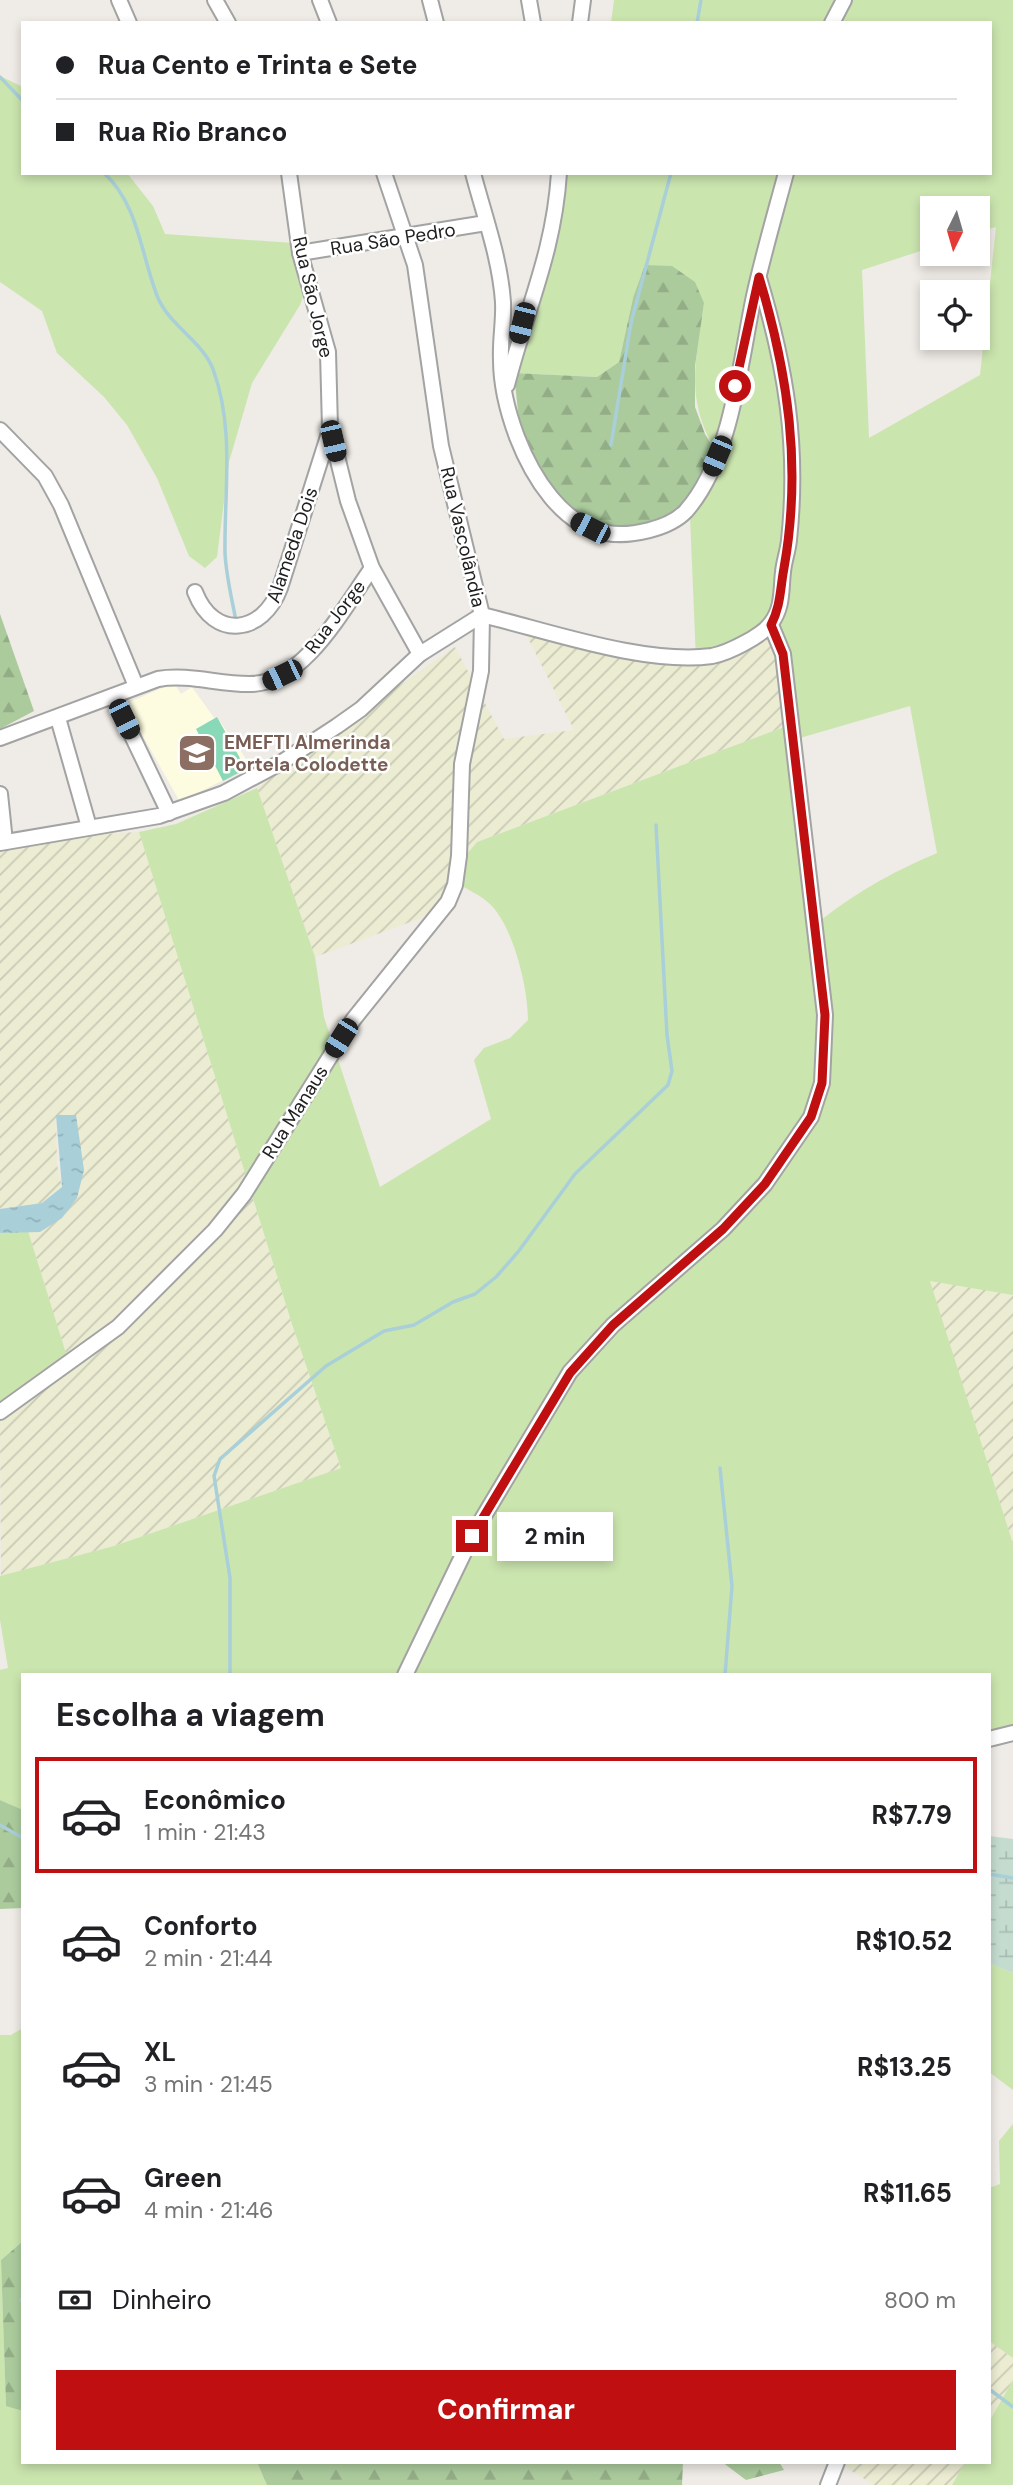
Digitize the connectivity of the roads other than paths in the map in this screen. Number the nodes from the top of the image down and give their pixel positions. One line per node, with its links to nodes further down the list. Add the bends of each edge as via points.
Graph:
1 (119, 0): 8 (street)
2 (215, 0): 9 (street)
3 (320, 0): 10 (street)
4 (430, 0): 11 (street)
5 (528, 0): 12 (street)
6 (583, 0): 13 (street)
7 (844, 0): 14 (street)
8 (128, 21)
9 (227, 21)
10 (328, 21)
11 (435, 21)
12 (533, 21)
13 (580, 21)
14 (833, 21)
15 (289, 175): 22 (street, Rua São Jorge)
16 (385, 175): 21 (street, Rua Vascolândia)
17 (474, 175): 20 (street)
18 (559, 175): 24 (street, via 550,248 522,323)
19 (785, 175): 23 (street)
20 (486, 223): 21 (street, Rua São Pedro); 24 (street, via 503,301)
21 (408, 238): 22 (street, Rua São Pedro); 29 (street, Rua Vascolândia, via 441,446)
22 (300, 253): 25 (street, Rua São Jorge, via 328,352)
23 (759, 277): 24 (street, via 723,440 685,512 669,521 623,535 575,521 533,472); 30 (street, via 786,380 793,457 789,544 782,594)
24 (505, 393)
25 (330, 428): 27 (street, Rua São Jorge, via 348,501); 28 (street, Alameda Dois, via 280,588 268,612 258,620 232,626 208,615)
26 (0, 430): 32 (street, via 45,476 61,505)
27 (373, 568): 31 (street, Rua São Jorge); 32 (street, Rua Jorge, via 315,648 296,668 266,683 181,676)
28 (195, 592)
29 (482, 615): 30 (street, via 599,645 686,657 733,650); 31 (street, Rua Vascolândia); 40 (street, Rua Manaus, via 481,671 462,764 459,856 448,902 353,1020 223,1220 118,1327)
30 (771, 625): 41 (street, via 783,654 825,1015 818,1102 765,1184 723,1229 613,1325 570,1373 472,1536)
31 (420, 654): 37 (street, Rua Vascolândia, via 361,709 282,762 225,793)
32 (136, 686): 33 (street, Rua Jorge)
33 (113, 696): 34 (street, Rua Jorge); 37 (street)
34 (58, 718): 35 (street, Rua Jorge); 38 (street)
35 (0, 738)
36 (0, 794): 39 (street)
37 (169, 813): 38 (street, Rua Vascolândia)
38 (89, 827): 39 (street, Rua Vascolândia)
39 (2, 842)
40 (0, 1412)
41 (406, 1673)
42 (1013, 1733): 43 (street)
43 (991, 1738)
44 (836, 2464): 45 (street)
45 (828, 2485)

